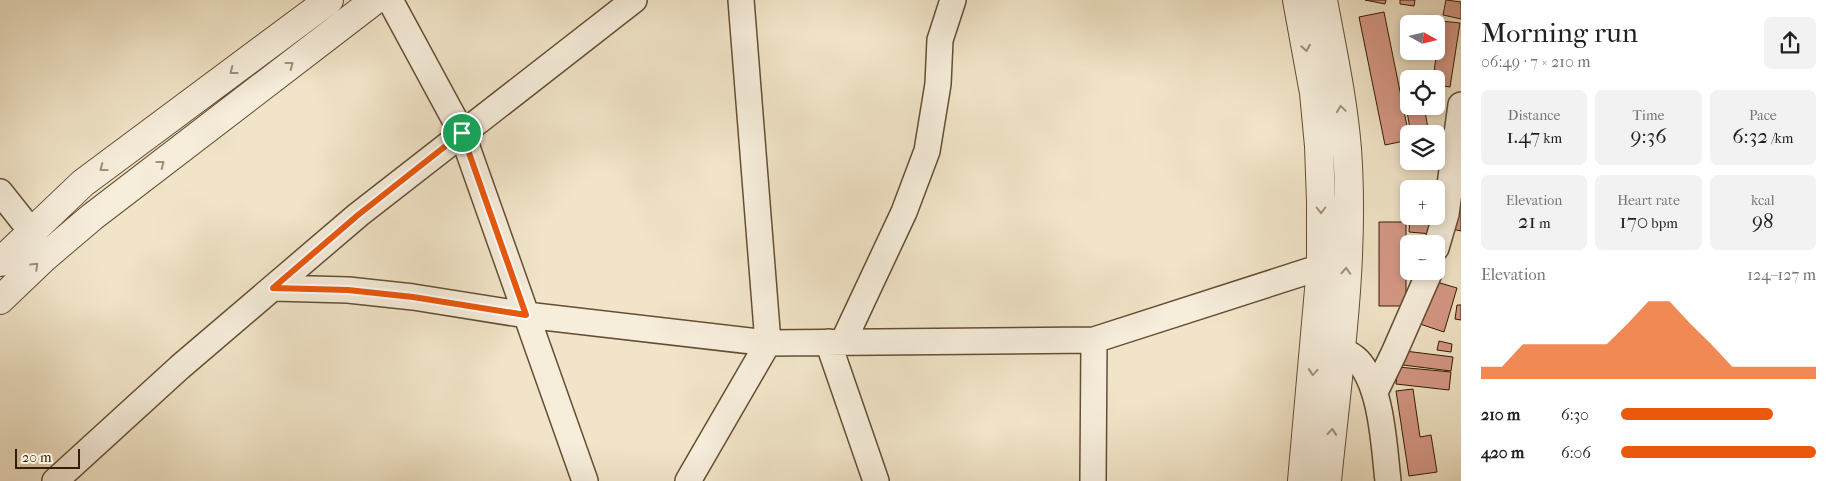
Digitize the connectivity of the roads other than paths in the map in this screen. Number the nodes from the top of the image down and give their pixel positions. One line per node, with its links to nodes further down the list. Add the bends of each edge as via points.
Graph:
1 (329, 0): 12 (street, one-way to 12, via 82,183)
2 (375, 0): 18 (street, one-way to 2, via 92,217)
3 (390, 0): 10 (street)
4 (634, 0): 10 (street)
5 (741, 0): 22 (street)
6 (953, 0): 21 (street, via 940,40 938,84 927,151 904,212)
7 (1298, 0): 15 (street, one-way to 15, via 1314,93 1319,146)
8 (1323, 0): 23 (street, one-way to 8, via 1348,231 1347,149)
9 (1461, 104): 13 (street, via 1447,205)
10 (462, 133): 17 (street, via 358,215); 19 (street)
11 (0, 192): 12 (street)
12 (31, 231): 14 (street)
13 (1439, 235)
14 (0, 262)
15 (1321, 267): 20 (street); 23 (street)
16 (1426, 280): 24 (street)
17 (273, 288): 19 (street, via 348,290); 26 (street)
18 (0, 300)
19 (526, 315): 22 (street); 25 (street)
20 (1094, 340): 21 (street); 29 (street)
21 (835, 342): 22 (street); 28 (street)
22 (768, 343): 27 (street)
23 (1327, 346): 24 (street, via 1360,362); 30 (street, one-way to 30); 31 (street, one-way to 23)
24 (1375, 392): 32 (street)
25 (577, 477)
26 (55, 481)
27 (688, 481)
28 (876, 481)
29 (1093, 481)
30 (1302, 481)
31 (1327, 481)
32 (1388, 481)

